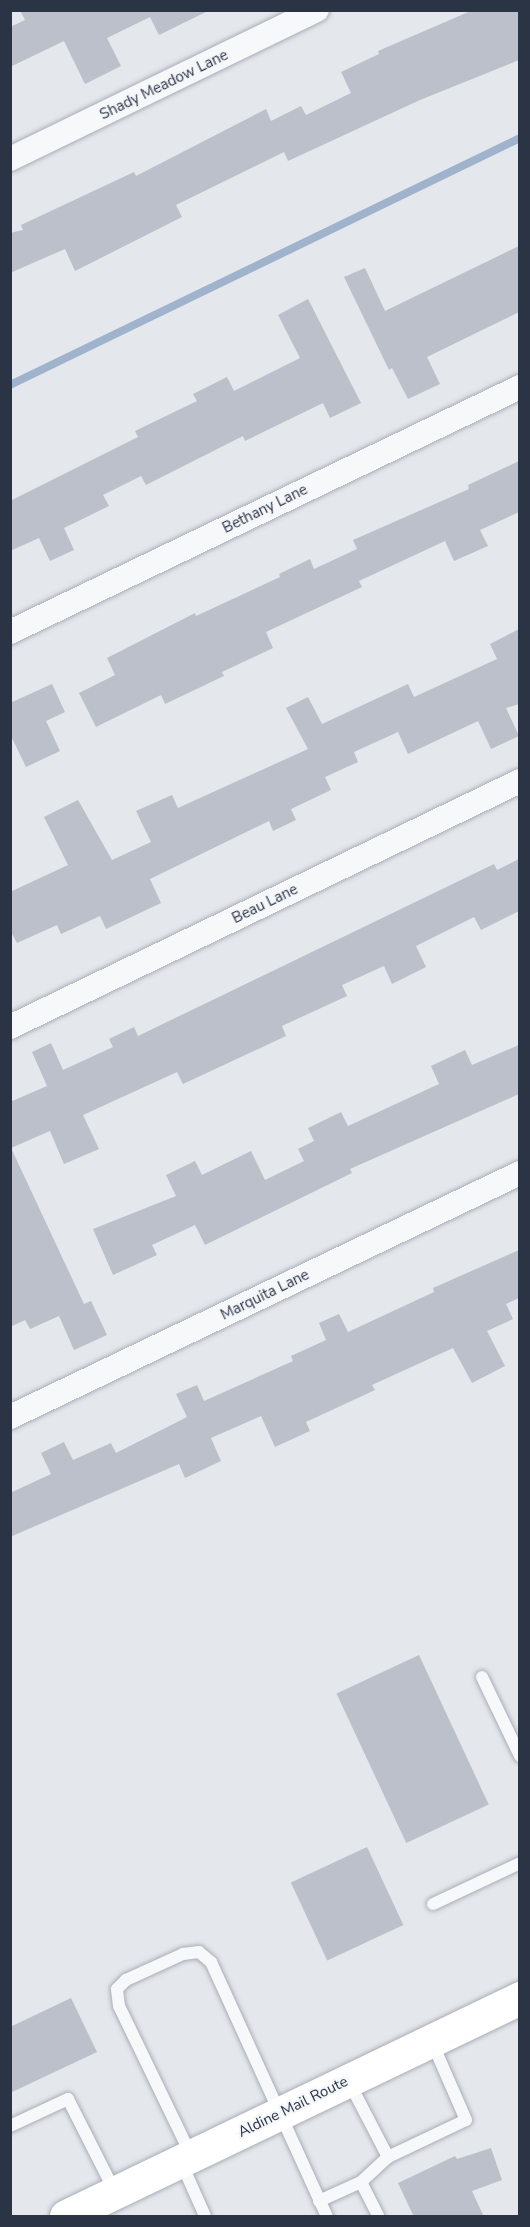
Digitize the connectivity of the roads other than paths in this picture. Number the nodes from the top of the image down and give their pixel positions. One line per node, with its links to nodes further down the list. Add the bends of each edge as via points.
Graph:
1 (317, 10): 2 (street, Shady Meadow Lane)
2 (10, 159)
3 (519, 387): 4 (street, Bethany Lane)
4 (10, 632)
5 (519, 781): 6 (street, Beau Lane)
6 (10, 1027)
7 (519, 1173): 8 (street, Marquita Lane)
8 (10, 1417)
9 (482, 1677): 10 (lane)
10 (519, 1756)
11 (519, 1863): 12 (lane)
12 (433, 1904)
13 (519, 1998): 14 (main road, Aldine Mail Route)
14 (432, 2041): 15 (main road, Aldine Mail Route); 18 (lane, via 468,2119)
15 (348, 2080): 16 (main road, Aldine Mail Route); 18 (lane)
16 (278, 2114): 19 (main road, Aldine Mail Route); 19 (lane, via 211,1962 199,1952 183,1954 126,1980 117,1989 119,2006); 22 (lane)
17 (10, 2126): 21 (lane, via 68,2099)
18 (388, 2157): 20 (lane)
19 (186, 2158): 21 (main road, Aldine Mail Route); 24 (lane)
20 (361, 2182): 22 (lane); 26 (lane)
21 (115, 2193): 23 (main road, Aldine Mail Route)
22 (319, 2201): 25 (lane)
23 (66, 2217)
24 (205, 2217)
25 (327, 2217)
26 (378, 2217)

